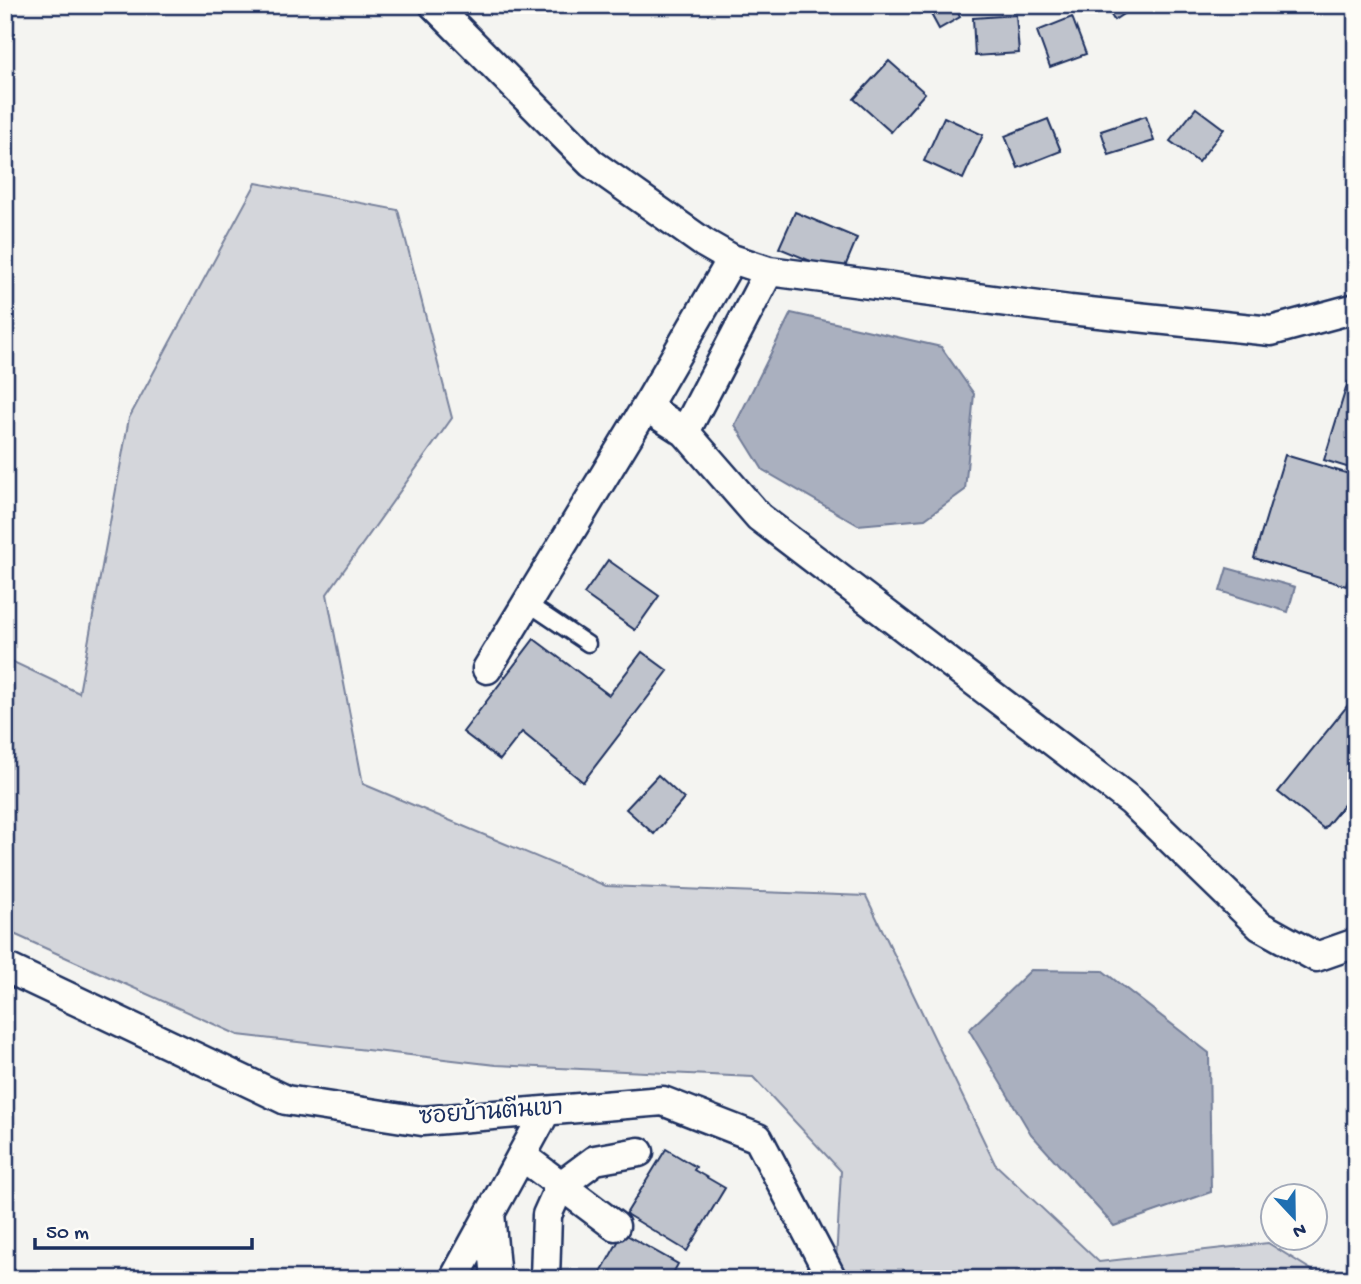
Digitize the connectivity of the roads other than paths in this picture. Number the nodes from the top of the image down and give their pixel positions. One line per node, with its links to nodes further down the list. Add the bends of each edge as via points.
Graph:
1 (433, 5): 2 (street, via 591,163)
2 (732, 259): 3 (street); 5 (street)
3 (769, 271): 4 (street, via 1271,331); 6 (street)
4 (1356, 308)
5 (646, 407): 6 (street); 7 (street)
6 (685, 432): 10 (street, via 759,517 1131,801 1260,926 1316,957)
7 (527, 603): 8 (lane); 9 (street)
8 (588, 644)
9 (487, 669)
10 (1356, 943)
11 (5, 967): 12 (street, ซอยบ้านตีนเขา, via 286,1100 422,1121)
12 (546, 1111): 14 (street); 21 (street, ซอยบ้านตีนเขา, via 663,1101 758,1138)
13 (639, 1152): 15 (street, via 595,1160)
14 (522, 1156): 15 (street); 16 (street)
15 (560, 1186): 17 (street); 20 (street, via 547,1215)
16 (490, 1213): 18 (street); 19 (street)
17 (615, 1226)
18 (454, 1279)
19 (496, 1279)
20 (545, 1279)
21 (832, 1279)

